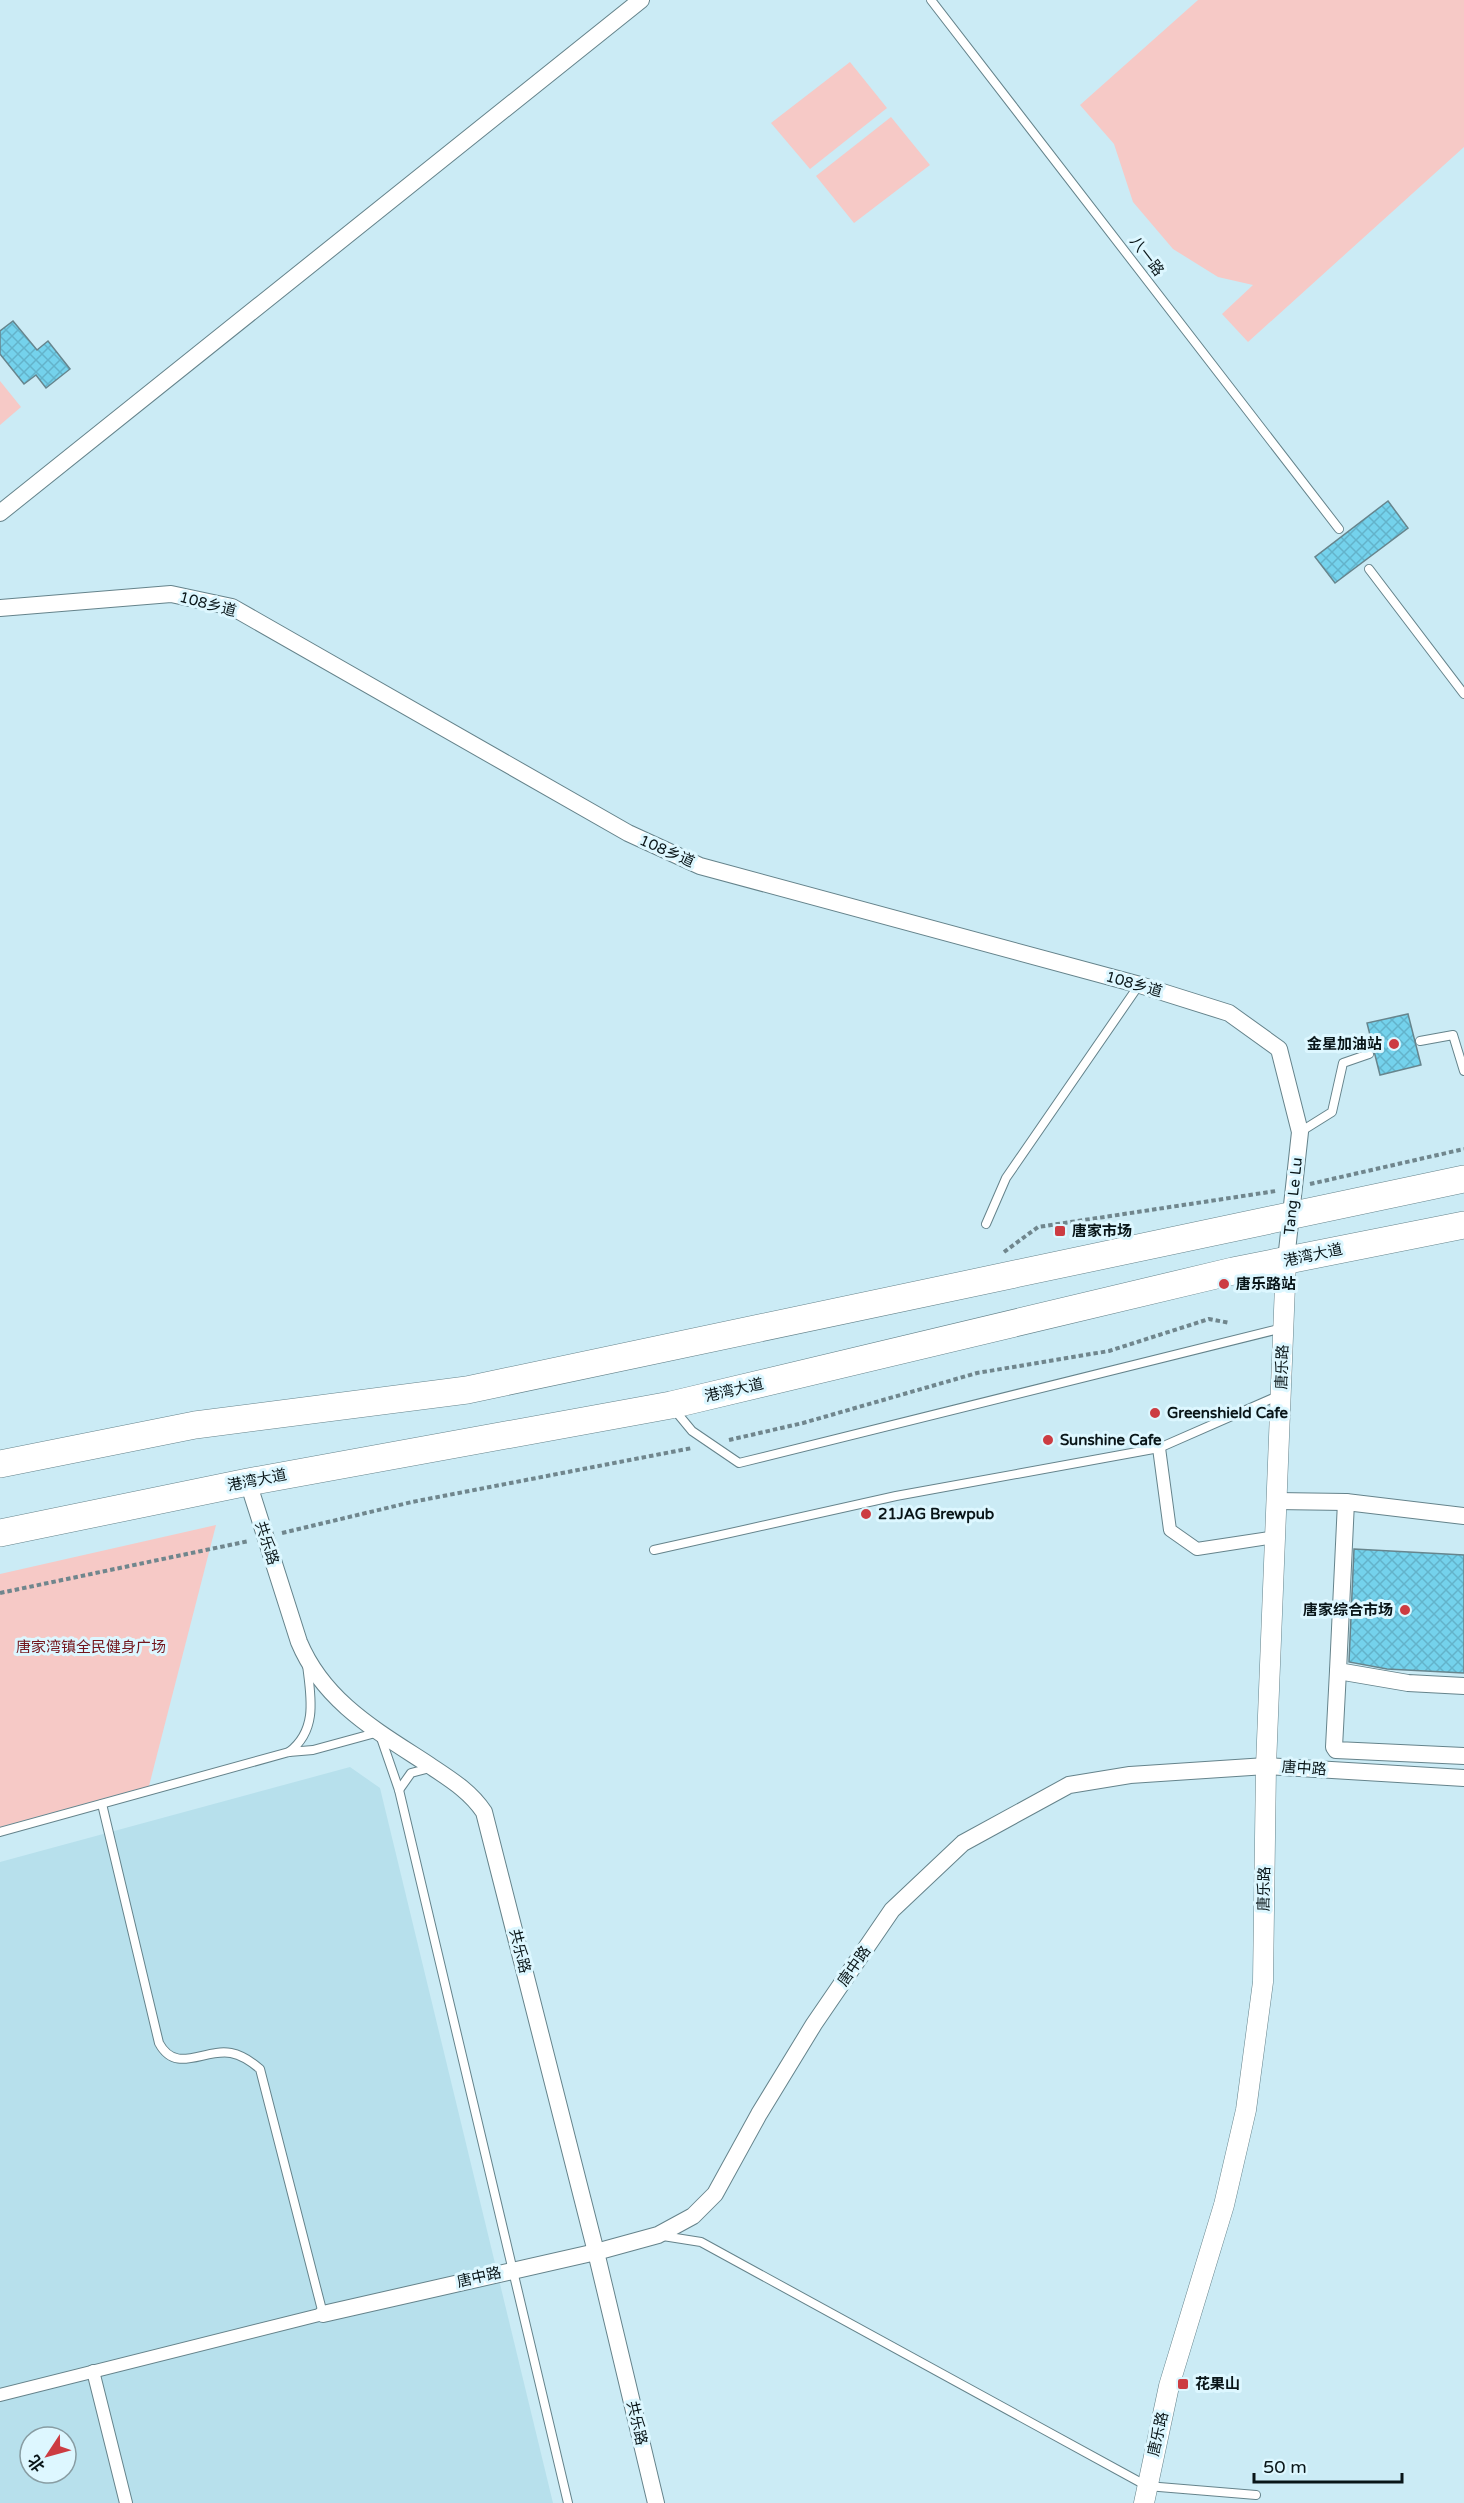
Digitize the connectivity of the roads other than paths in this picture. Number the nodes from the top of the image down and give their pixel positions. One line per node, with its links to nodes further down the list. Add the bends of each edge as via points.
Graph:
1 (641, 0): 3 (street)
2 (931, 0): 4 (lane, 八一路)
3 (0, 513)
4 (1339, 529)
5 (1369, 569): 7 (lane)
6 (0, 608): 8 (street, 108乡道, via 171,594 232,607 628,833 700,866)
7 (1464, 694)
8 (1140, 985): 12 (street, 108乡道, via 1228,1013 1279,1049); 15 (lane, via 1006,1178)
9 (1420, 1041): 11 (lane, via 1453,1035)
10 (1369, 1054): 12 (lane, via 1343,1063 1332,1112)
11 (1464, 1071)
12 (1300, 1132): 14 (street, Tang Le Lu)
13 (1464, 1179): 14 (highway)
14 (1291, 1215): 17 (street, Tang Le Lu); 22 (highway, via 467,1390 195,1425)
15 (987, 1224)
16 (1464, 1225): 17 (highway, 港湾大道)
17 (1286, 1260): 18 (street, 唐乐路); 20 (highway, 港湾大道)
18 (1283, 1328): 19 (street, 唐乐路); 20 (lane, via 739,1463 692,1431)
19 (1281, 1395): 21 (lane); 24 (street, 唐乐路)
20 (671, 1405): 23 (highway, 港湾大道)
21 (1159, 1448): 28 (street, via 1170,1530 1197,1549); 29 (lane, via 896,1496)
22 (0, 1464)
23 (248, 1482): 27 (highway, 港湾大道); 30 (street, 共乐路)
24 (1276, 1501): 25 (street); 28 (street, 唐乐路)
25 (1346, 1502): 26 (street); 31 (street)
26 (1464, 1516)
27 (0, 1533)
28 (1275, 1537): 36 (street, 唐乐路)
29 (654, 1551)
30 (307, 1661): 33 (street, 共乐路, via 348,1711); 34 (lane, via 310,1722 304,1738)
31 (1338, 1671): 32 (street, via 1408,1683); 35 (street, via 1336,1750)
32 (1464, 1686)
33 (379, 1732): 34 (lane, via 313,1750); 37 (street, 共乐路); 39 (lane)
34 (289, 1752): 40 (lane)
35 (1464, 1756)
36 (1266, 1766): 38 (street, 唐中路); 42 (street, 唐中路, via 1130,1776 1069,1785 963,1843 892,1910 814,2024 715,2194 693,2216); 48 (street, 唐乐路, via 1263,1982 1246,2110 1221,2215 1169,2386)
37 (434, 1768): 39 (lane, via 411,1773); 43 (street, 共乐路, via 476,1800 489,1826)
38 (1464, 1779)
39 (399, 1790): 44 (lane)
40 (102, 1804): 41 (lane); 45 (lane, via 159,2043 163,2051 176,2059 231,2054 260,2069)
41 (0, 1832)
42 (658, 2235): 43 (street, 唐中路); 48 (lane, via 701,2242)
43 (596, 2252): 44 (street, 唐中路); 52 (street, 共乐路)
44 (514, 2269): 45 (street, 唐中路); 51 (lane)
45 (323, 2314): 46 (street)
46 (93, 2371): 47 (street); 50 (street)
47 (0, 2395)
48 (1146, 2494): 49 (lane)
49 (1256, 2495)
50 (126, 2503)
51 (568, 2503)
52 (656, 2503)

